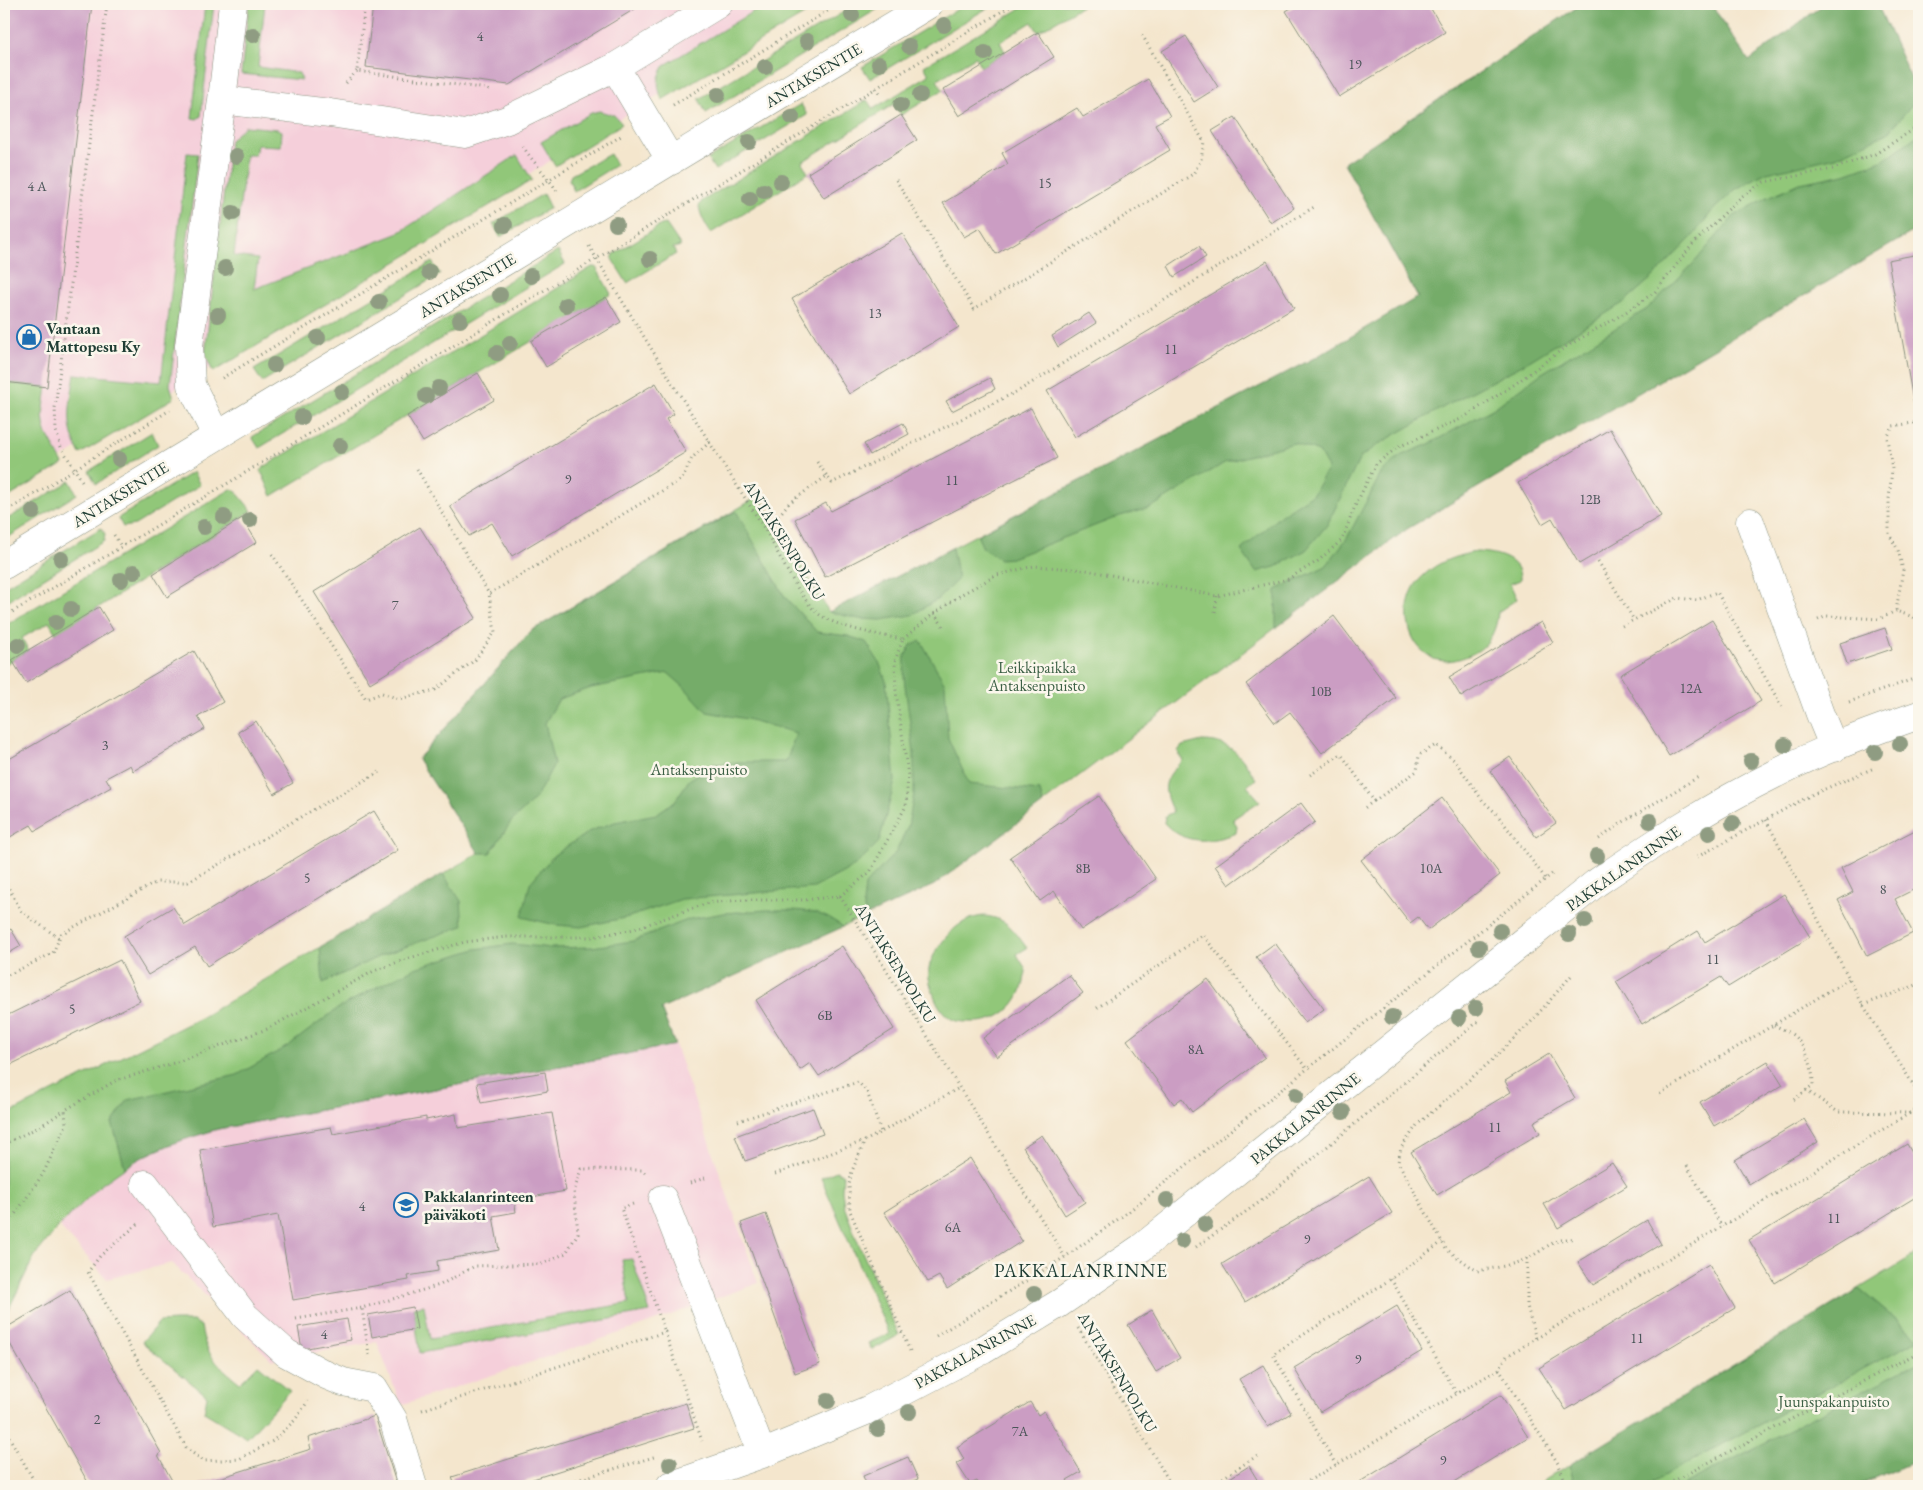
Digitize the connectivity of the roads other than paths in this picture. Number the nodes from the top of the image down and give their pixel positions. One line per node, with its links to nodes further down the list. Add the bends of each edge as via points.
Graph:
1 (233, 4): 5 (street)
2 (718, 4): 4 (street)
3 (929, 4): 6 (street, ANTAKSENTIE)
4 (615, 67): 5 (street, via 507,120 466,134); 6 (street)
5 (222, 100): 7 (street, via 188,346 192,385)
6 (671, 161): 7 (street, ANTAKSENTIE)
7 (216, 435): 9 (street, ANTAKSENTIE)
8 (1750, 522): 11 (street)
9 (4, 565)
10 (1919, 715): 11 (street, PAKKALANRINNE)
11 (1834, 748): 14 (street, PAKKALANRINNE, via 1775,774 1721,804 1596,883 1141,1248 1060,1303 983,1350 868,1410)
12 (153, 1194): 15 (street, via 245,1316 286,1353 343,1382 374,1388 393,1419)
13 (663, 1199): 14 (street)
14 (762, 1454): 16 (street, PAKKALANRINNE)
15 (413, 1486)
16 (670, 1486)

